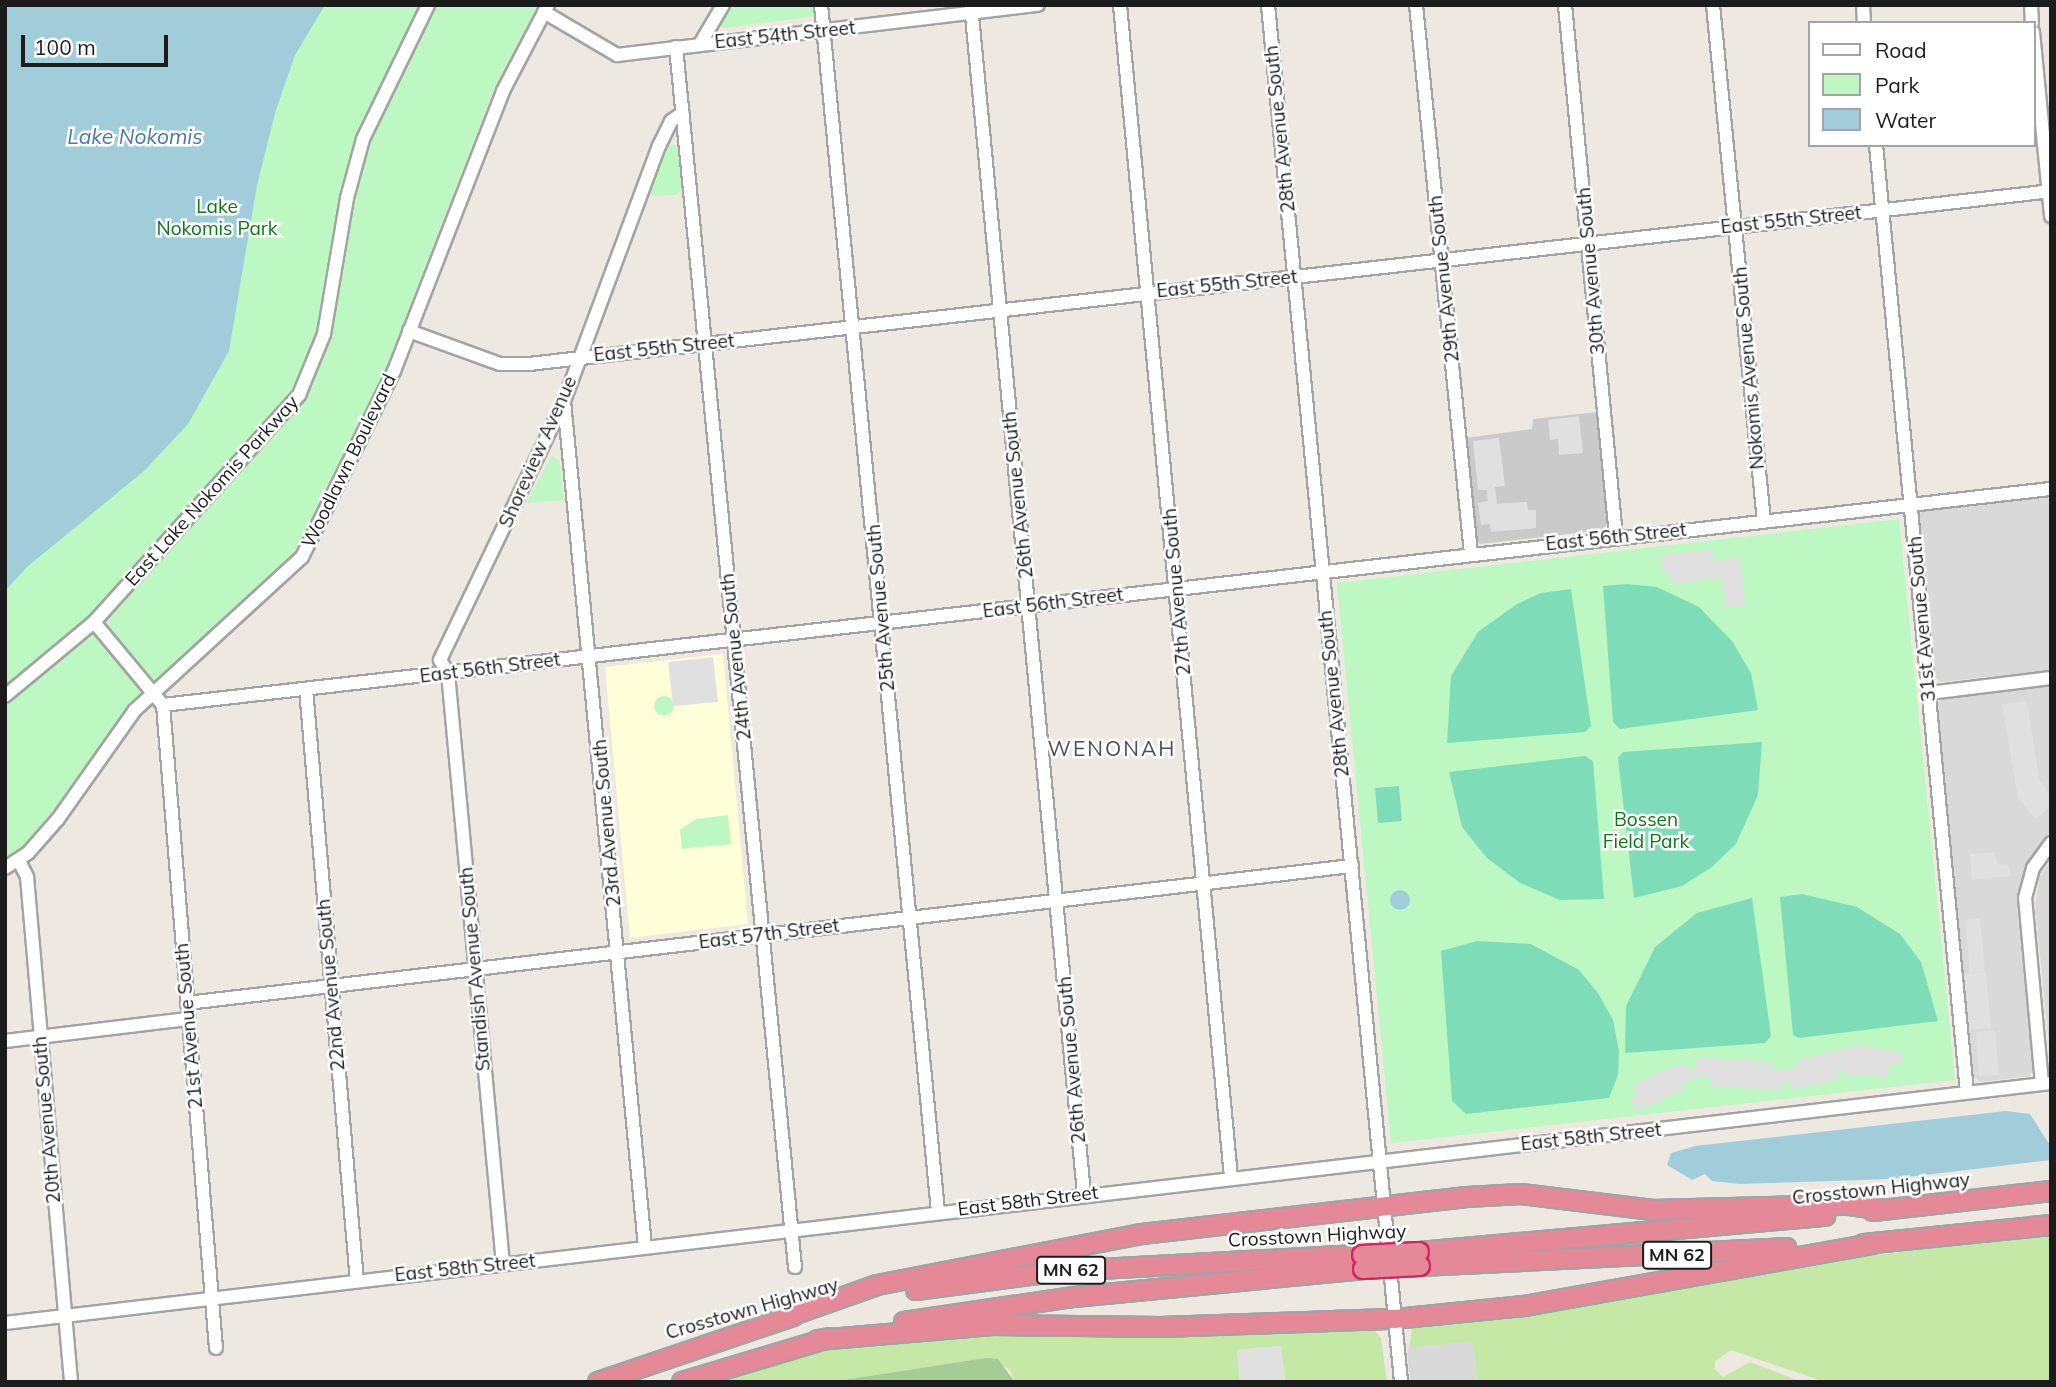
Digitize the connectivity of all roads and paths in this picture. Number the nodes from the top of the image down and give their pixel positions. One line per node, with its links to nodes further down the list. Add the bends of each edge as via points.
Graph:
1 (428, 5): 40 (street, East Lake Nokomis Parkway, via 363,139 347,198 324,334 309,377 282,416)
2 (723, 5): 13 (street)
3 (821, 5): 12 (street, 25th Avenue South)
4 (1038, 5): 11 (street, East 54th Street)
5 (1120, 5): 25 (street, 27th Avenue South)
6 (1268, 5): 24 (street, 28th Avenue South)
7 (1416, 5): 23 (street, 29th Avenue South)
8 (1565, 5): 22 (street, 30th Avenue South)
9 (1713, 5): 21 (street, Nokomis Avenue South)
10 (546, 9): 14 (street, East 54th Street, via 617,55); 28 (street, Woodlawn Boulevard, via 503,91)
11 (971, 9): 12 (street, East 54th Street); 26 (street, 26th Avenue South)
12 (824, 30): 13 (street, East 54th Street); 27 (street, 25th Avenue South)
13 (701, 44): 14 (street, East 54th Street)
14 (676, 47): 16 (street, 24th Avenue South)
15 (2035, 51): 18 (street)
16 (683, 113): 29 (street, 24th Avenue South); 30 (street, Shoreview Avenue, via 671,121 659,146)
17 (1876, 147): 19 (street, 31st Avenue South)
18 (2050, 191): 19 (street, East 55th Street); 20 (street)
19 (1883, 210): 21 (street, East 55th Street); 33 (street, 31st Avenue South)
20 (2051, 216)
21 (1736, 226): 22 (street, East 55th Street); 34 (street, Nokomis Avenue South)
22 (1589, 243): 23 (street, East 55th Street); 35 (street, 30th Avenue South)
23 (1442, 260): 24 (street, East 55th Street); 36 (street, 29th Avenue South)
24 (1294, 276): 25 (street, East 55th Street); 37 (street, 28th Avenue South)
25 (1148, 293): 26 (street, East 55th Street); 38 (street, 27th Avenue South)
26 (1000, 310): 27 (street, East 55th Street); 39 (street, 26th Avenue South)
27 (854, 327): 29 (street, East 55th Street); 41 (street, 25th Avenue South)
28 (410, 331): 30 (street, East 55th Street, via 500,364); 49 (street, Woodlawn Boulevard, via 302,557)
29 (706, 343): 30 (street, East 55th Street); 42 (street, 24th Avenue South)
30 (579, 358): 31 (street, Shoreview Avenue)
31 (564, 401): 43 (street, 23rd Avenue South); 44 (street, Shoreview Avenue, via 442,654)
32 (2051, 489): 33 (street, East 56th Street)
33 (1911, 505): 34 (street, East 56th Street); 47 (street, 31st Avenue South)
34 (1764, 522): 35 (street, East 56th Street)
35 (1616, 537): 36 (street, East 56th Street)
36 (1471, 553): 37 (street, East 56th Street)
37 (1322, 570): 38 (street, East 56th Street); 52 (street, 28th Avenue South)
38 (1176, 588): 39 (street, East 56th Street); 54 (street, 27th Avenue South)
39 (1029, 605): 41 (street, East 56th Street); 55 (street, 26th Avenue South)
40 (94, 622): 48 (street, East Lake Nokomis Parkway); 49 (street)
41 (883, 622): 42 (street, East 56th Street); 56 (street, 25th Avenue South)
42 (734, 639): 43 (street, East 56th Street); 57 (street, 24th Avenue South)
43 (590, 656): 44 (street, East 56th Street); 58 (street, 23rd Avenue South)
44 (448, 673): 46 (street, East 56th Street); 59 (street, Standish Avenue South)
45 (2051, 678): 47 (street)
46 (306, 689): 49 (street, East 56th Street); 60 (street, 22nd Avenue South)
47 (1929, 693): 66 (street, 31st Avenue South)
48 (5, 696)
49 (160, 699): 51 (street, Woodlawn Boulevard, via 116,733 68,806); 61 (street, 21st Avenue South)
50 (2051, 843): 65 (street, via 2033,869 2025,898)
51 (19, 861): 53 (street, Woodlawn Boulevard); 63 (street, 20th Avenue South, via 27,877)
52 (1352, 866): 54 (street, East 57th Street); 67 (street, 28th Avenue South)
53 (5, 868)
54 (1205, 883): 55 (street, East 57th Street); 68 (street, 27th Avenue South)
55 (1058, 901): 56 (street, East 57th Street); 70 (street, 26th Avenue South)
56 (910, 918): 57 (street, East 57th Street); 73 (street, 25th Avenue South)
57 (763, 935): 58 (street, East 57th Street); 75 (street, 24th Avenue South)
58 (619, 952): 59 (street, East 57th Street); 77 (street, 23rd Avenue South)
59 (475, 969): 60 (street, East 57th Street); 80 (street, Standish Avenue South)
60 (331, 986): 61 (street, East 57th Street); 82 (street, 22nd Avenue South)
61 (187, 1003): 62 (street, 21st Avenue South)
62 (188, 1019): 63 (street); 83 (street, 21st Avenue South)
63 (41, 1037): 64 (street); 84 (street, 20th Avenue South)
64 (5, 1041)
65 (2047, 1084): 66 (street, East 58th Street)
66 (1967, 1093): 67 (street, East 58th Street)
67 (1377, 1161): 68 (street, East 58th Street); 71 (street, 28th Avenue South)
68 (1231, 1178): 70 (street, East 58th Street)
69 (2049, 1191): 72 (highway, Crosstown Highway / MN 62)
70 (1084, 1194): 73 (street, East 58th Street)
71 (1382, 1206): 72 (highway, via 1521,1194 1653,1210 1849,1205); 85 (highway, via 1142,1234 877,1285); 86 (street, 28th Avenue South)
72 (1884, 1210): 78 (highway, Crosstown Highway / MN 62)
73 (938, 1212): 75 (street, East 58th Street)
74 (2051, 1225): 76 (highway, Crosstown Highway / MN 62)
75 (792, 1230): 77 (street, East 58th Street); 81 (street, 24th Avenue South)
76 (1873, 1244): 78 (highway, Crosstown Highway / MN 62); 86 (highway, via 1524,1306)
77 (645, 1247): 80 (street, East 58th Street)
78 (1419, 1259): 79 (highway, Crosstown Highway / MN 62, bridge)
79 (1362, 1262): 85 (highway, Crosstown Highway / MN 62, via 976,1279); 88 (highway, Crosstown Highway / MN 62, via 1002,1306)
80 (503, 1264): 82 (street, East 58th Street)
81 (795, 1267)
82 (357, 1281): 83 (street, East 58th Street)
83 (210, 1297): 84 (street, East 58th Street); 89 (street, 21st Avenue South)
84 (64, 1315): 87 (street, East 58th Street); 90 (street, 20th Avenue South)
85 (784, 1318): 91 (highway, Crosstown Highway / MN 62)
86 (1395, 1320): 88 (highway, via 1161,1327 992,1325); 93 (street, 28th Avenue South)
87 (5, 1323)
88 (818, 1340): 92 (highway, Crosstown Highway / MN 62)
89 (216, 1348)
90 (71, 1382)
91 (598, 1382)
92 (681, 1382)
93 (1401, 1382)

